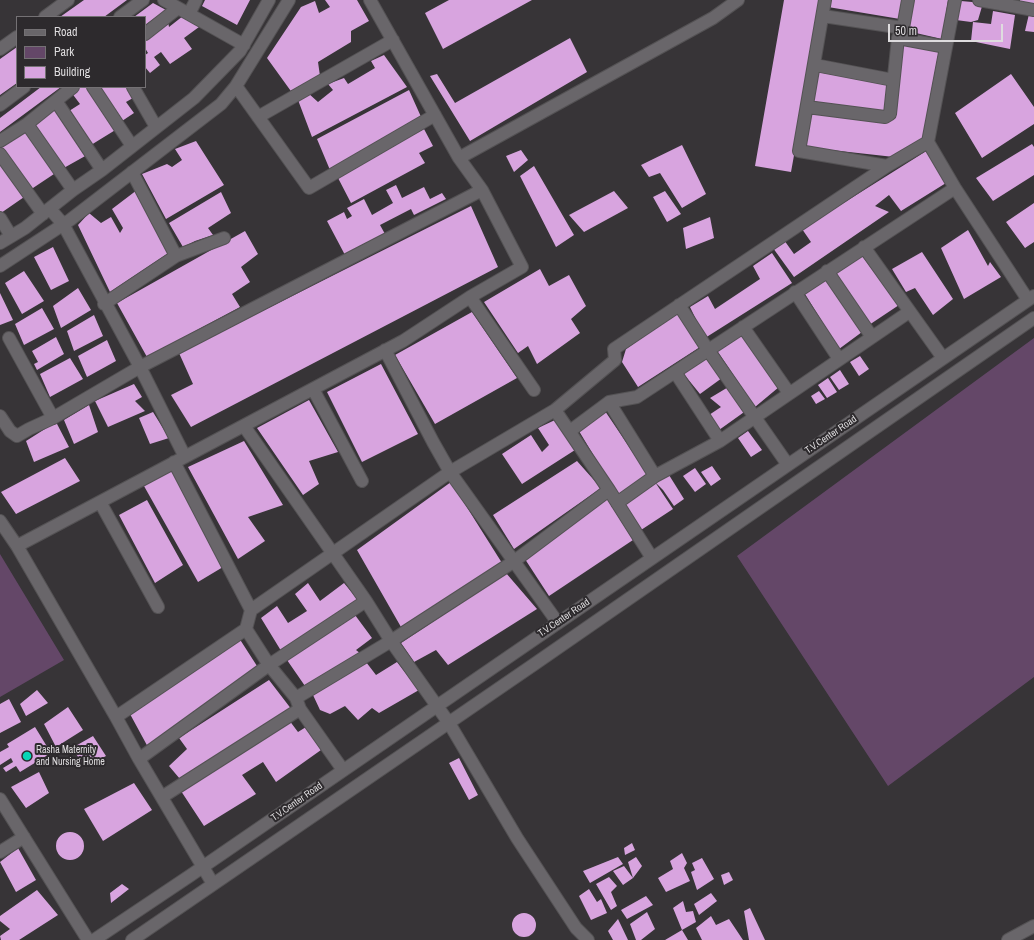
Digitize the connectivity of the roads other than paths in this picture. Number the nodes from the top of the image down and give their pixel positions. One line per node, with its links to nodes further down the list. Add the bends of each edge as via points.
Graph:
1 (68, 0): 16 (street)
2 (143, 0): 17 (street)
3 (164, 0): 13 (street)
4 (196, 0): 15 (street)
5 (269, 0): 23 (street)
6 (290, 0): 28 (street)
7 (370, 0): 22 (street)
8 (738, 0): 44 (street, via 713,18)
9 (825, 0): 18 (street)
10 (908, 0): 20 (street)
11 (954, 0): 24 (street)
12 (979, 0): 14 (street)
13 (178, 8): 15 (street); 19 (street)
14 (1034, 10)
15 (189, 14): 23 (street)
16 (46, 16)
17 (121, 16)
18 (823, 16): 20 (street); 26 (street)
19 (146, 33)
20 (900, 33): 24 (street); 27 (street)
21 (16, 38): 25 (street)
22 (393, 40): 36 (street); 37 (street)
23 (244, 45): 39 (street, via 194,98)
24 (946, 47): 41 (street)
25 (0, 49)
26 (815, 64): 27 (street); 35 (street)
27 (893, 80): 35 (street, via 890,114 885,117)
28 (236, 86): 37 (street); 47 (street, via 221,104)
29 (23, 88): 34 (street)
30 (72, 88): 33 (street)
31 (94, 88): 42 (street)
32 (134, 88): 39 (street)
33 (56, 101): 38 (street); 46 (street)
34 (0, 105)
35 (807, 107): 45 (street, via 799,151)
36 (435, 114): 37 (street, via 309,188); 44 (street)
37 (258, 117)
38 (27, 124): 40 (street); 49 (street)
39 (156, 127): 42 (street)
40 (0, 141)
41 (928, 142): 45 (street); 48 (street)
42 (132, 146): 46 (street)
43 (0, 154): 51 (street)
44 (459, 158): 50 (street)
45 (887, 166): 65 (street)
46 (102, 170): 49 (street)
47 (132, 172): 53 (street); 58 (street)
48 (954, 188): 57 (street); 63 (street)
49 (73, 190): 51 (street)
50 (482, 190): 62 (street, via 522,267); 75 (street)
51 (47, 211): 53 (street); 54 (street)
52 (0, 218): 54 (street)
53 (63, 224): 59 (street); 64 (street)
54 (11, 236): 56 (street)
55 (224, 238): 58 (street)
56 (0, 243)
57 (864, 247): 60 (street); 66 (street)
58 (176, 256): 64 (street)
59 (0, 266)
60 (827, 271): 61 (street); 69 (street)
61 (795, 292): 68 (street); 74 (street)
62 (470, 297): 71 (street); 78 (street)
63 (1031, 298): 73 (street, T.V.Center Road)
64 (104, 304): 75 (street)
65 (679, 304): 72 (street); 81 (street, via 614,349 615,360)
66 (909, 312): 69 (street); 73 (street)
67 (1034, 318): 112 (street, T.V.Center Road)
68 (743, 327): 72 (street); 79 (street)
69 (872, 337): 74 (street)
70 (9, 338): 84 (street)
71 (385, 350): 77 (street); 91 (street)
72 (708, 350): 76 (street); 83 (street)
73 (943, 358): 90 (street, T.V.Center Road)
74 (839, 360): 79 (street)
75 (140, 367): 84 (street); 88 (street)
76 (675, 372): 80 (street, via 637,397); 87 (street)
77 (313, 389): 85 (street); 93 (street)
78 (534, 390)
79 (789, 393): 83 (street)
80 (608, 402): 86 (street); 92 (street)
81 (555, 410): 86 (street); 91 (street)
82 (0, 416): 84 (street, via 10,431 17,436)
83 (754, 416): 87 (street); 90 (street)
84 (53, 418)
85 (244, 426): 88 (street); 99 (street)
86 (570, 431): 94 (street)
87 (720, 440): 92 (street)
88 (185, 457): 89 (street)
89 (174, 462): 95 (street); 104 (street)
90 (788, 465): 100 (street, T.V.Center Road)
91 (450, 472): 99 (street); 101 (street)
92 (655, 476): 96 (street)
93 (362, 481)
94 (609, 490): 96 (street); 101 (street)
95 (100, 502): 98 (street); 103 (street)
96 (617, 503): 100 (street)
97 (0, 521): 98 (street)
98 (17, 546): 111 (street)
99 (333, 554): 102 (street); 104 (street)
100 (652, 558): 105 (street, T.V.Center Road)
101 (513, 562): 105 (street); 107 (street)
102 (366, 601): 107 (street); 108 (street)
103 (158, 607)
104 (251, 610): 106 (street)
105 (558, 623): 110 (street, T.V.Center Road)
106 (246, 629): 108 (street); 111 (street)
107 (391, 641): 109 (street); 110 (street)
108 (269, 666): 109 (street); 113 (street)
109 (298, 704): 114 (street); 115 (street)
110 (436, 706): 112 (street); 114 (street, T.V.Center Road)
111 (116, 717): 113 (street)
112 (448, 723): 120 (street, T.V.Center Road); 125 (street, via 517,838 576,928)
113 (139, 759): 115 (street)
114 (343, 770): 119 (street, T.V.Center Road)
115 (162, 797): 119 (street)
116 (0, 799): 117 (street)
117 (24, 837): 118 (street); 122 (street)
118 (0, 852)
119 (203, 866): 120 (street); 123 (street, T.V.Center Road)
120 (213, 884): 124 (street, T.V.Center Road)
121 (1034, 926): 126 (street)
122 (88, 940)
123 (94, 940)
124 (132, 940)
125 (588, 940)
126 (1008, 940)

